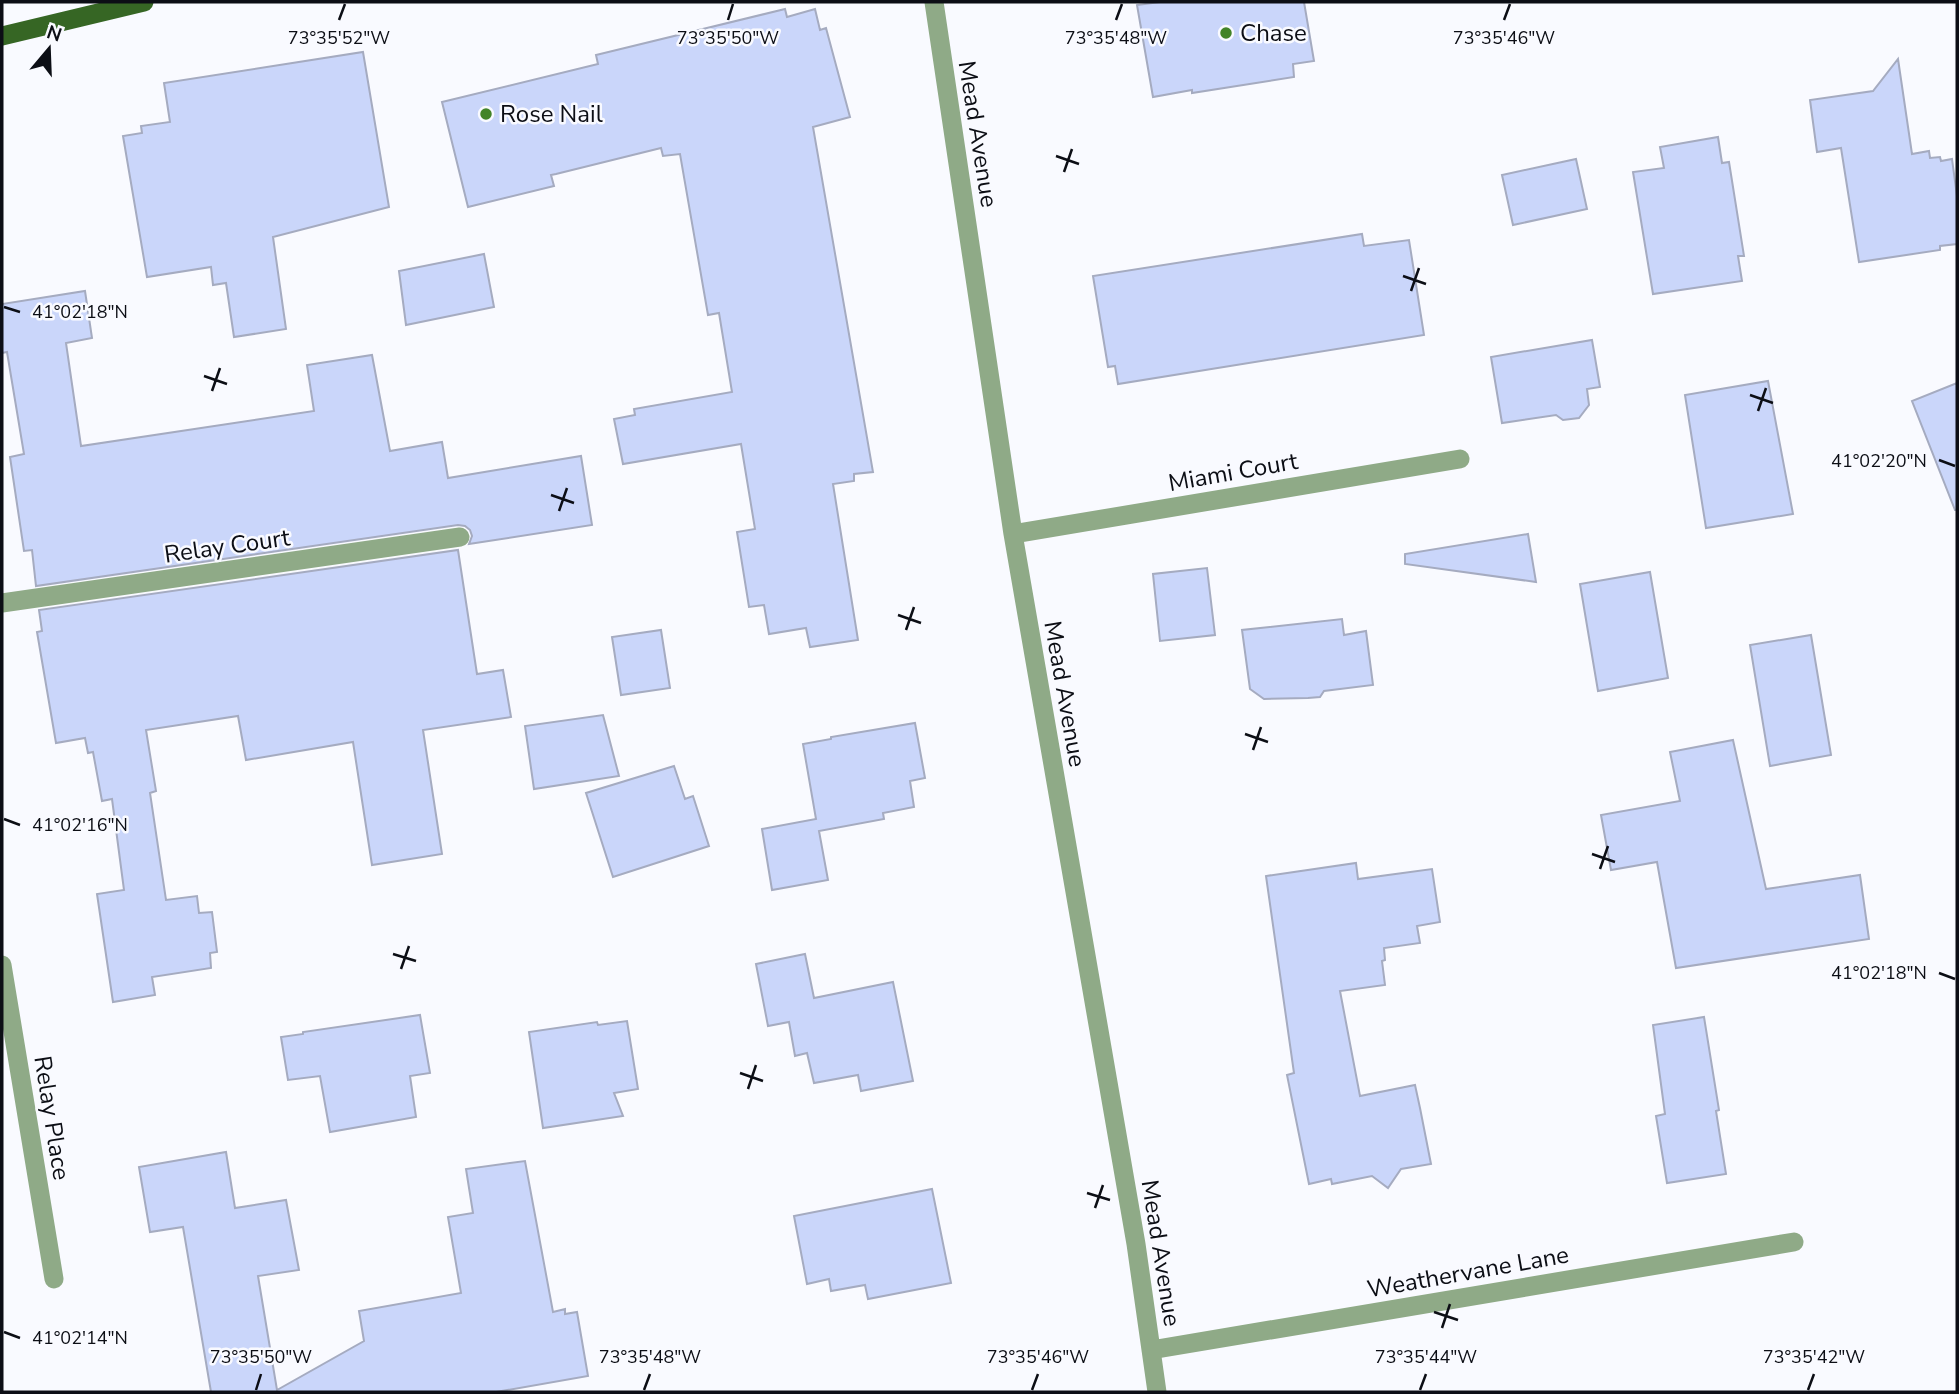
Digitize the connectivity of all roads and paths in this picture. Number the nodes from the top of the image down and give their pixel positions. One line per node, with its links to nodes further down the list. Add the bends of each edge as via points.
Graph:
1 (144, 2): 3 (main road)
2 (934, 2): 5 (street, Mead Avenue)
3 (2, 36)
4 (1460, 459): 5 (street, Miami Court)
5 (1013, 534): 11 (street, Mead Avenue)
6 (460, 537): 7 (street, Relay Court)
7 (2, 603)
8 (2, 965): 10 (street, Relay Place)
9 (1794, 1242): 11 (street, Weathervane Lane)
10 (54, 1279)
11 (1151, 1350): 12 (street, Mead Avenue)
12 (1157, 1392)

